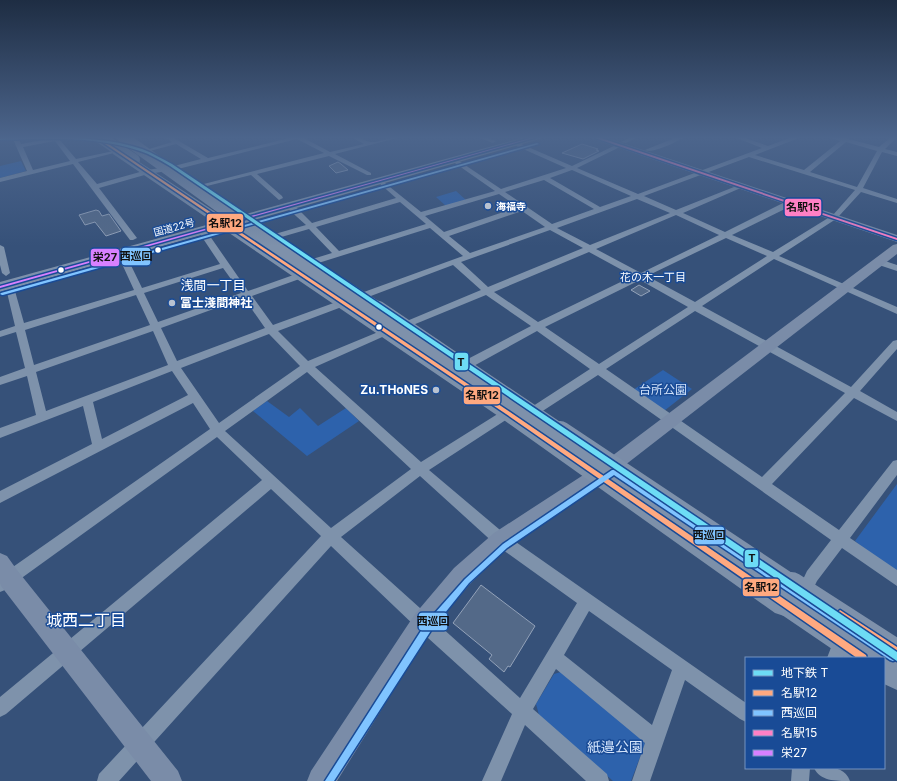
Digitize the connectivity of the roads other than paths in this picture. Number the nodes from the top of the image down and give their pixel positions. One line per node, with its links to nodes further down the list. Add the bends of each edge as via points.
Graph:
1 (25, 173): 25 (street)
2 (84, 173): 28 (street)
3 (142, 173): 28 (street)
4 (150, 173): 39 (main road)
5 (158, 173): 39 (highway, bridge)
6 (163, 173): 39 (highway, bridge)
7 (163, 173): 39 (highway)
8 (168, 173): 39 (highway, bridge)
9 (182, 173): 26 (main road)
10 (250, 173): 26 (street)
11 (252, 173): 34 (street)
12 (366, 173): 24 (street)
13 (387, 173): 24 (highway, 国道22号)
14 (394, 173): 24 (highway, 国道22号)
15 (473, 173): 30 (street)
16 (555, 173): 23 (street)
17 (585, 173): 31 (street)
18 (701, 173): 31 (street)
19 (709, 173): 27 (street)
20 (709, 173): 41 (street)
21 (805, 173): 29 (street)
22 (868, 173): 29 (street)
23 (544, 177): 30 (street); 37 (street)
24 (374, 178): 32 (street); 34 (highway, 国道22号)
25 (0, 180)
26 (199, 186): 39 (main road)
27 (741, 186): 35 (street); 38 (street)
28 (95, 187): 49 (street)
29 (859, 190): 33 (street); 41 (street)
30 (500, 192): 36 (street); 40 (street)
31 (639, 196): 37 (street); 38 (street)
32 (401, 199): 40 (street); 43 (street)
33 (897, 201)
34 (285, 202): 39 (highway, 国道22号); 43 (street)
35 (790, 203): 41 (street); 46 (street)
36 (523, 208): 44 (street); 48 (street)
37 (600, 210): 44 (street)
38 (677, 213): 46 (street); 54 (street)
39 (224, 214): 45 (highway, 国道22号); 49 (highway, 国道22号); 50 (main road); 63 (main road); 117 (highway, bridge, via 341,286 744,556); 120 (highway, bridge)
40 (420, 215): 42 (street)
41 (834, 216): 47 (street); 51 (street); 57 (street)
42 (432, 225): 48 (street); 56 (street)
43 (311, 226): 50 (street); 56 (street)
44 (552, 228): 54 (street); 58 (street)
45 (202, 231): 55 (highway, 国道22号); 61 (street)
46 (725, 234): 57 (street); 64 (street)
47 (897, 234)
48 (443, 235): 58 (street)
49 (133, 238): 65 (highway, 国道22号)
50 (271, 238): 63 (main road)
51 (897, 239)
52 (0, 248): 65 (street)
53 (897, 248): 60 (street)
54 (590, 249): 64 (street); 68 (street)
55 (121, 253): 65 (highway, 国道22号); 67 (street)
56 (337, 254): 63 (street)
57 (774, 256): 66 (street); 72 (street)
58 (469, 257): 59 (street)
59 (455, 262): 68 (street); 70 (street)
60 (879, 262): 62 (street); 66 (street)
61 (225, 265): 67 (street); 69 (street)
62 (897, 268)
63 (306, 269): 69 (street); 70 (main road); 71 (main road)
64 (640, 276): 72 (street); 76 (street)
65 (4, 279): 77 (street)
66 (845, 288): 73 (street); 82 (street)
67 (138, 291): 75 (street); 77 (street)
68 (487, 291): 74 (street); 76 (street)
69 (247, 295): 75 (street); 78 (street)
70 (359, 296): 71 (street); 74 (main road)
71 (342, 302): 78 (street); 79 (main road)
72 (695, 307): 82 (street); 87 (street)
73 (897, 311)
74 (405, 325): 83 (main road)
75 (155, 327): 84 (street); 86 (street)
76 (537, 327): 83 (street); 87 (street)
77 (20, 328): 80 (street); 86 (street)
78 (270, 329): 84 (street); 85 (street)
79 (386, 332): 85 (street); 93 (main road)
80 (0, 334)
81 (897, 344): 89 (street)
82 (768, 347): 89 (street); 96 (street)
83 (466, 365): 92 (main road)
84 (174, 366): 90 (street); 91 (street)
85 (307, 366): 97 (street); 101 (street)
86 (31, 370): 88 (street); 94 (street)
87 (598, 370): 92 (street); 96 (street)
88 (0, 381)
89 (852, 393): 95 (street); 104 (street)
90 (194, 397): 97 (street); 99 (street)
91 (87, 399): 94 (street); 99 (street)
92 (534, 411): 102 (main road)
93 (508, 414): 101 (street); 102 (main road)
94 (42, 416): 98 (street)
95 (897, 418)
96 (671, 421): 102 (street); 104 (street)
97 (217, 430): 103 (street); 109 (street)
98 (0, 433)
99 (98, 446): 105 (street)
100 (897, 465): 107 (street)
101 (420, 469): 106 (street); 108 (street)
102 (606, 470): 108 (street); 111 (main road); 115 (main road)
103 (271, 481): 106 (street); 116 (street)
104 (763, 485): 107 (street)
105 (0, 497)
106 (331, 536): 113 (street); 130 (street)
107 (840, 539): 110 (street); 111 (street, via 812,576)
108 (501, 540): 112 (street); 113 (street, via 462,576)
109 (3, 575): 116 (street)
110 (897, 578)
111 (805, 590): 114 (main road)
112 (588, 601): 118 (street); 121 (street)
113 (423, 622): 127 (street); 135 (street)
114 (897, 650)
115 (838, 651): 119 (main road)
116 (67, 652): 126 (street); 130 (street)
117 (897, 655)
118 (554, 657): 127 (street); 129 (street)
119 (859, 657)
120 (871, 657)
121 (681, 667): 128 (street); 129 (street)
122 (885, 667): 124 (highway)
123 (885, 673): 125 (main road)
124 (897, 675)
125 (897, 681)
126 (0, 708)
127 (522, 711): 136 (street); 137 (street)
128 (745, 711)
129 (656, 740): 138 (street)
130 (140, 745): 133 (street); 134 (street)
131 (801, 769): 139 (street)
132 (825, 769): 140 (street)
133 (106, 781)
134 (168, 781)
135 (321, 781)
136 (491, 781)
137 (600, 781)
138 (641, 781)
139 (800, 781)
140 (841, 781)

